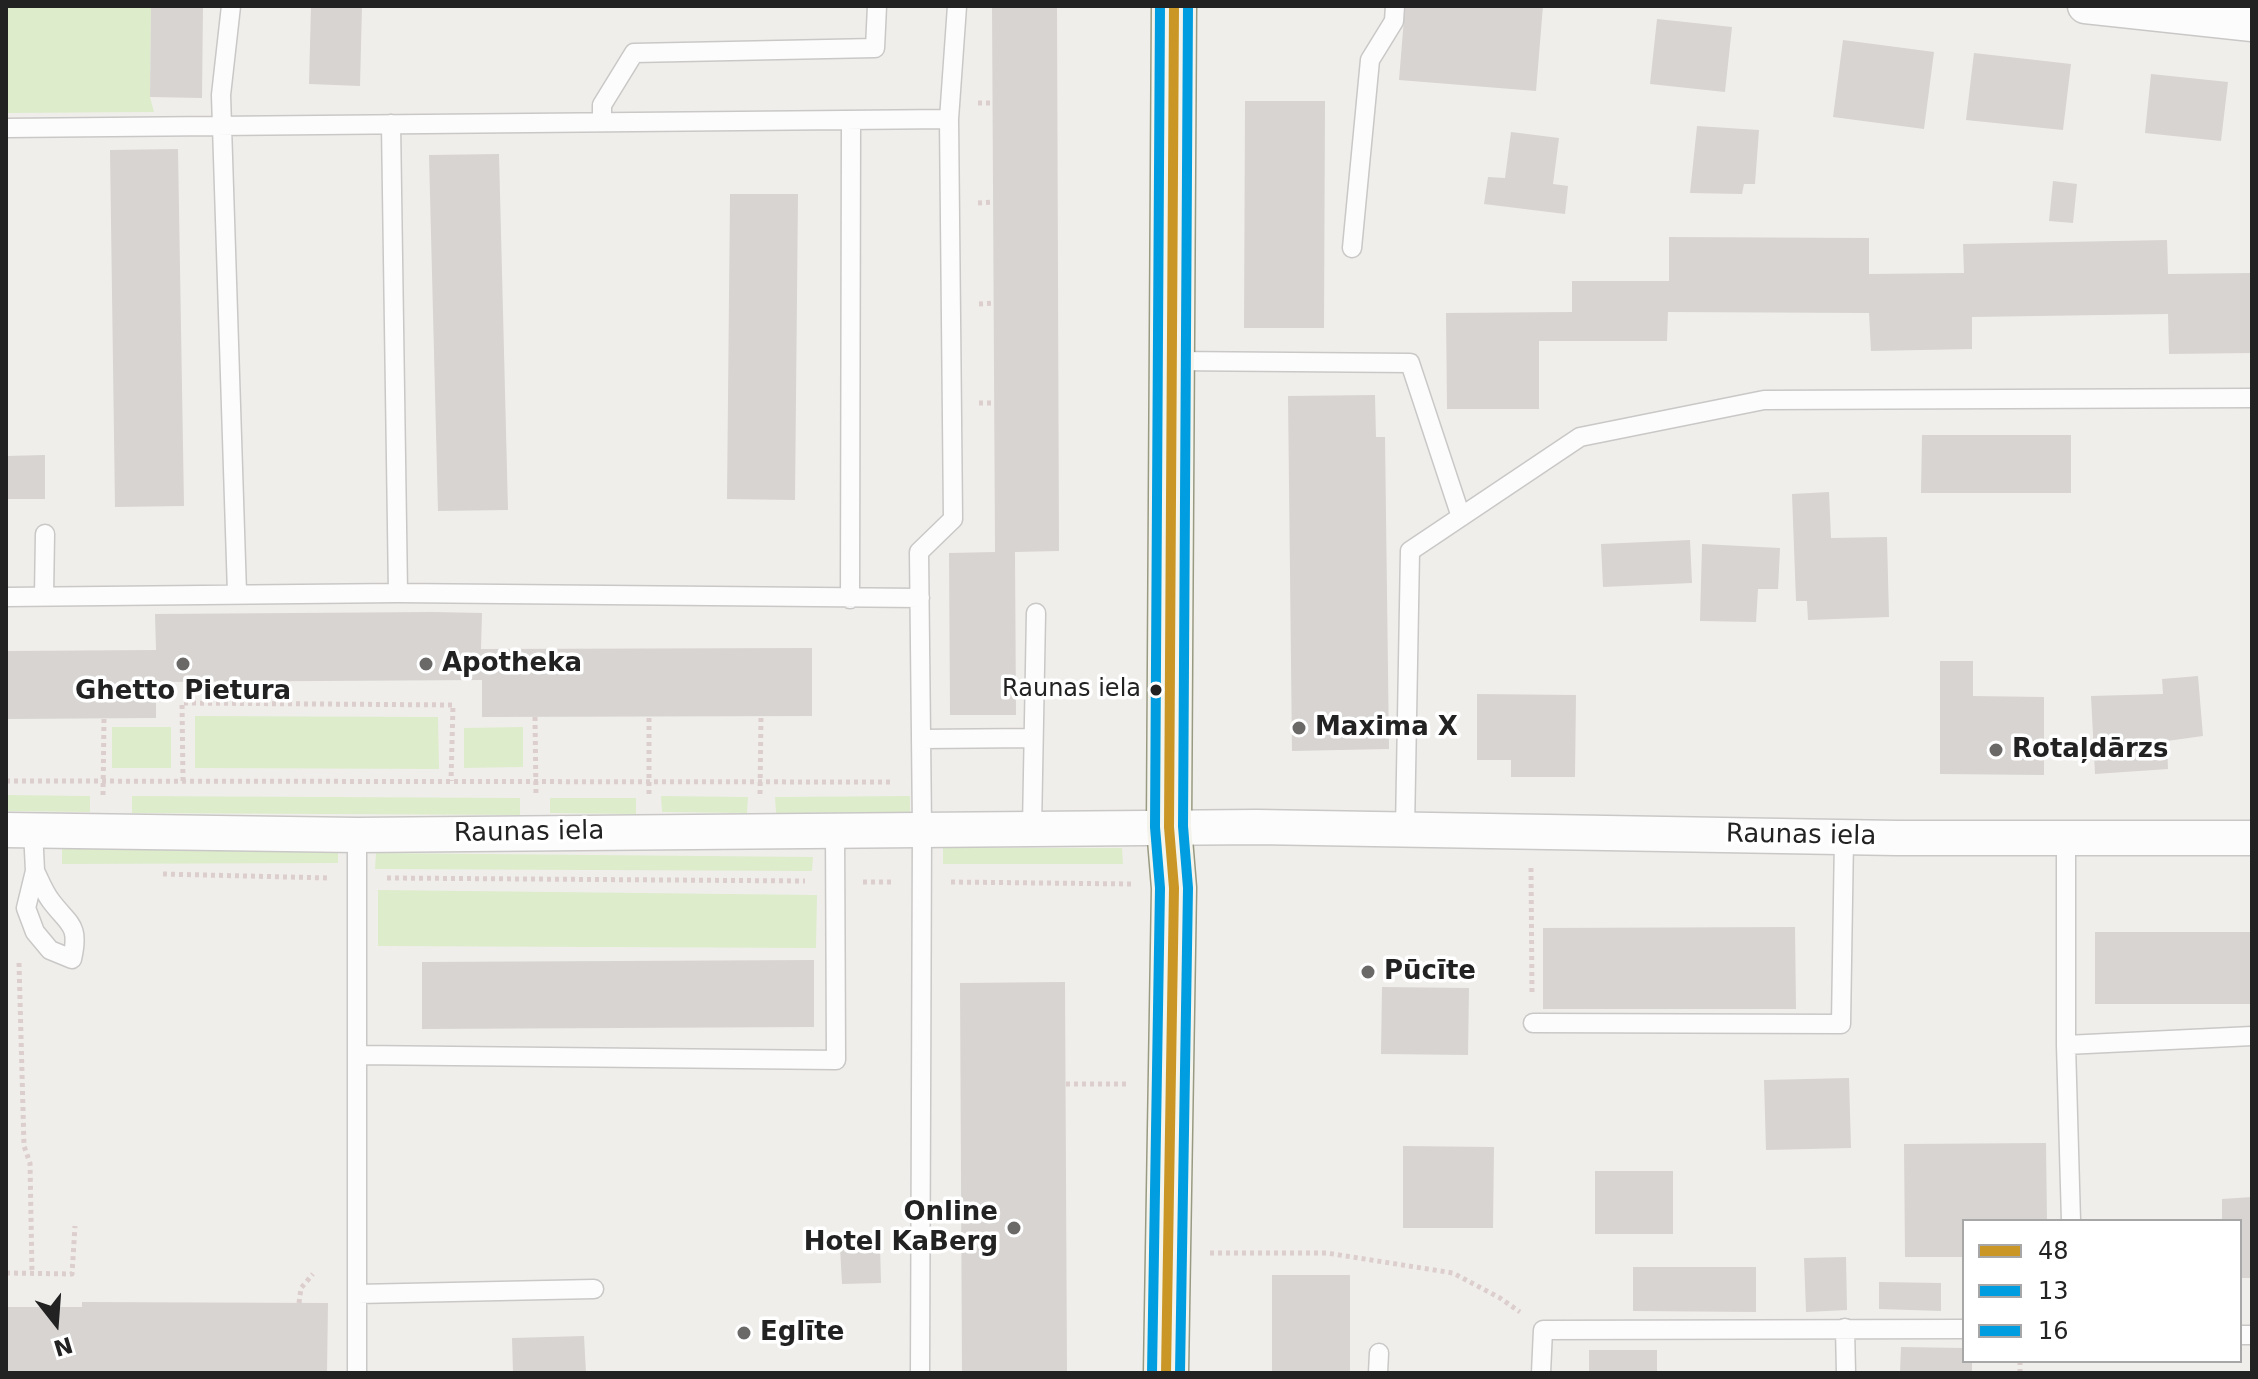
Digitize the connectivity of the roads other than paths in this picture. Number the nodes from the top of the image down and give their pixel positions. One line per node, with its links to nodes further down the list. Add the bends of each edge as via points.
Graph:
1 (231, 6): 12 (lane)
2 (877, 6): 10 (lane, via 875,48 634,53 602,105)
3 (957, 6): 8 (lane)
4 (1174, 6): 15 (street)
5 (1395, 6): 14 (lane, via 1394,21 1370,60)
6 (2085, 6): 7 (street)
7 (2252, 24)
8 (949, 119): 9 (lane); 23 (lane, via 953,519 919,552)
9 (851, 120): 10 (lane); 24 (lane)
10 (602, 122): 11 (lane)
11 (391, 124): 12 (lane); 20 (lane)
12 (222, 126): 13 (lane); 19 (lane)
13 (6, 128)
14 (1352, 248)
15 (1173, 361): 17 (lane, via 1410,363); 28 (street)
16 (2252, 398): 17 (lane, via 1764,400 1580,437)
17 (1461, 517): 32 (lane, via 1410,551)
18 (45, 534): 21 (lane)
19 (237, 593): 20 (lane); 21 (lane)
20 (398, 593): 24 (lane)
21 (44, 596): 22 (lane)
22 (6, 597)
23 (920, 598): 24 (lane); 27 (lane)
24 (850, 599)
25 (1036, 613): 26 (lane)
26 (1033, 738): 27 (lane); 30 (lane)
27 (921, 739): 29 (lane)
28 (1169, 827): 30 (street, Raunas iela); 32 (street, Raunas iela); 51 (street, via 1174,888)
29 (922, 828): 30 (street, Raunas iela); 31 (street, Raunas iela); 50 (lane)
30 (1032, 828)
31 (835, 829): 34 (street, Raunas iela); 42 (lane, via 836,1060)
32 (1405, 829): 35 (street, Raunas iela)
33 (20, 830): 34 (street, Raunas iela); 38 (lane)
34 (357, 835): 42 (lane)
35 (1844, 837): 36 (street, Raunas iela); 39 (lane, via 1841,1024)
36 (2066, 838): 37 (street, Raunas iela); 41 (lane)
37 (2252, 838)
38 (35, 871): 38 (lane, via 70,920 76,941 72,959 50,950 35,932 26,908)
39 (1533, 1023)
40 (2252, 1036): 41 (lane)
41 (2066, 1045): 43 (lane)
42 (358, 1055): 45 (lane)
43 (2071, 1219)
44 (594, 1289): 45 (lane)
45 (357, 1294): 49 (lane)
46 (1845, 1328): 47 (lane); 53 (lane, via 1543,1330); 54 (lane)
47 (1962, 1329)
48 (1379, 1353): 52 (lane)
49 (357, 1373)
50 (920, 1373)
51 (1166, 1373)
52 (1378, 1373)
53 (1541, 1373)
54 (1846, 1373)

